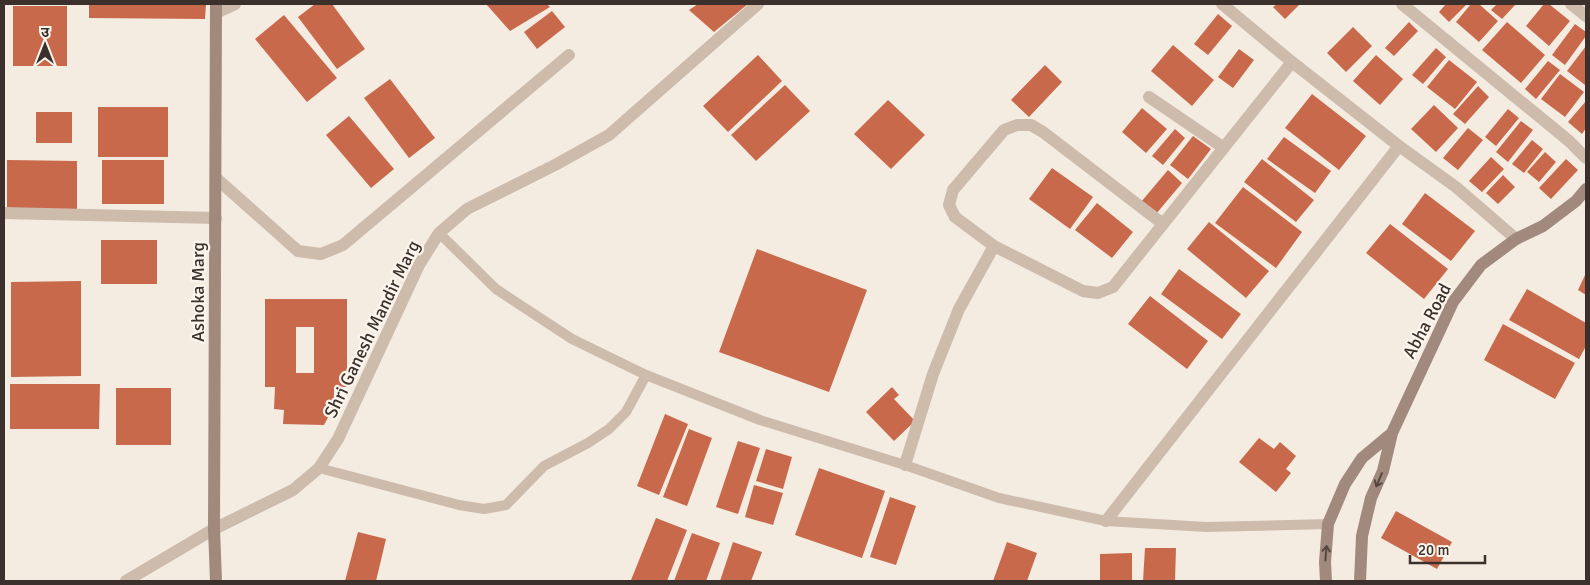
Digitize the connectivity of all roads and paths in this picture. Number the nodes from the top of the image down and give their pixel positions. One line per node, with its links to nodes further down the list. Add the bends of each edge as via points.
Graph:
1 (235, 4): 6 (street)
2 (758, 4): 19 (street, Shri Ganesh Mandir Marg, via 609,135 467,210)
3 (1222, 4): 9 (street)
4 (1402, 4): 13 (street)
5 (1571, 4): 7 (street)
6 (216, 8): 14 (street, Ashoka Marg)
7 (1586, 16)
8 (569, 55): 14 (street, via 343,245 321,254 298,251)
9 (1292, 62): 11 (street); 12 (street)
10 (1149, 97): 12 (street)
11 (1399, 146): 20 (street, via 1456,188); 26 (street)
12 (1224, 148): 18 (street)
13 (1586, 158)
14 (216, 178): 17 (street, Ashoka Marg)
15 (1586, 189): 20 (street, Abha Road, via 1576,201 1543,226)
16 (4, 213): 17 (street)
17 (216, 218): 28 (street, Ashoka Marg)
18 (1163, 224): 21 (street, via 1113,288 1098,293 1083,291); 21 (street, via 1044,132 1031,125 1017,125 1004,130 952,190 948,205 955,217)
19 (439, 233): 22 (lane, via 496,289 572,338); 25 (street, Shri Ganesh Mandir Marg, via 419,265 338,439)
20 (1516, 239): 23 (street, Abha Road, via 1481,266 1453,302)
21 (994, 246): 24 (street, via 959,310 940,355)
22 (646, 375): 24 (lane, via 760,420); 25 (lane, via 626,412 609,429 588,444 544,466 506,505 484,509 459,505)
23 (1392, 433): 27 (street, Abha Road, via 1362,458 1345,484); 32 (street, Abha Road, one-way to 32, via 1362,536)
24 (905, 465): 26 (lane, via 1000,498)
25 (319, 468): 28 (street, Shri Ganesh Mandir Marg, via 293,490)
26 (1106, 521): 27 (lane, via 1206,527)
27 (1328, 524): 31 (street, Abha Road, one-way to 27)
28 (214, 529): 29 (street, Shri Ganesh Mandir Marg); 30 (street, Ashoka Marg)
29 (126, 581)
30 (216, 581)
31 (1326, 581)
32 (1360, 581)

